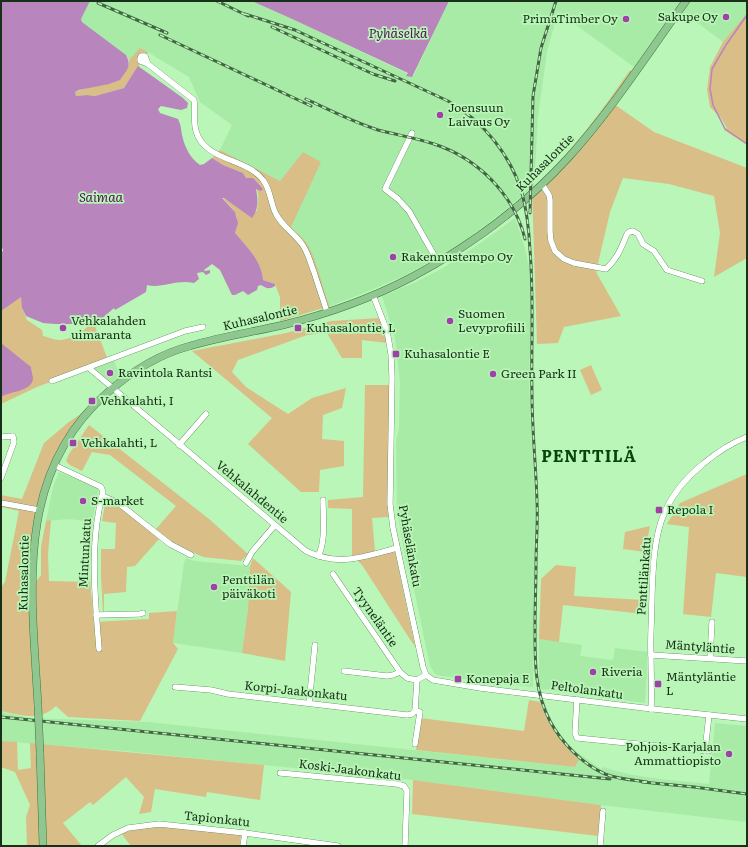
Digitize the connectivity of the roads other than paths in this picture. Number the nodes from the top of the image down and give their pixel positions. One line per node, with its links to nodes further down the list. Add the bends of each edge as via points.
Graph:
1 (686, 1): 4 (main road, Kuhasalontie, via 587,136)
2 (148, 64): 8 (street, via 194,100 196,131 203,144 258,174 264,180 276,214 302,243 307,253)
3 (412, 133): 5 (street, via 385,189 409,211)
4 (542, 184): 5 (main road, Kuhasalontie, via 497,223); 6 (street, via 550,200 549,221 552,241 555,251 564,259 606,269 614,261 627,234 633,231 638,234 643,244 654,251 667,270)
5 (438, 262): 7 (main road, Kuhasalontie)
6 (702, 280)
7 (373, 295): 8 (main road, Kuhasalontie); 24 (street, Pyhäselänkatu, via 387,331 391,354 390,504)
8 (327, 312): 12 (main road, Kuhasalontie, via 175,351 134,372)
9 (203, 327): 10 (street, via 185,331)
10 (89, 368): 11 (street); 12 (street, Vehkalahdentie)
11 (52, 381)
12 (112, 388): 16 (street, Vehkalahdentie); 17 (main road, Kuhasalontie, via 75,428)
13 (206, 414): 16 (street)
14 (1, 437): 18 (street, via 12,436 14,442)
15 (747, 437): 34 (street, Penttilänkatu, via 722,450 697,468 672,497 663,515 654,555)
16 (179, 445): 23 (street, Vehkalahdentie)
17 (54, 465): 19 (street, via 99,486 102,489); 22 (main road, Kuhasalontie)
18 (1, 478)
19 (102, 496): 25 (street, via 117,502 170,544); 30 (street, Mintunkatu, via 94,555)
20 (323, 500): 26 (street, via 323,539)
21 (1, 503): 22 (street)
22 (39, 510): 52 (main road, Kuhasalontie, bridge, via 33,560 33,618)
23 (275, 525): 26 (street, Vehkalahdentie, via 306,551); 27 (street, via 252,552)
24 (397, 548): 26 (street, Vehkalahdentie, via 346,560); 39 (street, Pyhäselänkatu)
25 (191, 555)
26 (318, 556)
27 (246, 564)
28 (333, 574): 38 (street, Tyyneläntie)
29 (144, 613): 30 (street)
30 (96, 615): 33 (street, Mintunkatu)
31 (712, 622): 35 (street)
32 (315, 645): 43 (street)
33 (99, 649)
34 (651, 654): 35 (street, Mäntyläntie); 44 (street, Penttilänkatu)
35 (710, 658): 36 (street, Mäntyläntie)
36 (747, 661)
37 (344, 671): 38 (street, via 387,676)
38 (400, 672): 40 (street, via 406,678)
39 (426, 675): 40 (street); 42 (street, Peltolankatu, via 433,680 457,684)
40 (417, 680): 45 (street)
41 (174, 687): 43 (street, Korpi-Jaakonkatu)
42 (577, 699): 44 (street, Peltolankatu); 46 (street, via 574,733 577,738 707,751)
43 (308, 703): 45 (street, Korpi-Jaakonkatu, via 407,715)
44 (651, 709): 46 (street, Peltolankatu)
45 (415, 711): 48 (street, via 420,712)
46 (709, 715): 47 (street, Peltolankatu)
47 (747, 719)
48 (415, 744)
49 (280, 773): 56 (street, Koski-Jaakonkatu, via 404,786 408,791)
50 (603, 811): 57 (street)
51 (245, 833): 53 (street, Tapionkatu, via 149,825 120,830); 54 (street); 55 (street, Tapionkatu)
52 (43, 846)
53 (98, 846)
54 (243, 846)
55 (338, 846)
56 (405, 846)
57 (600, 846)

